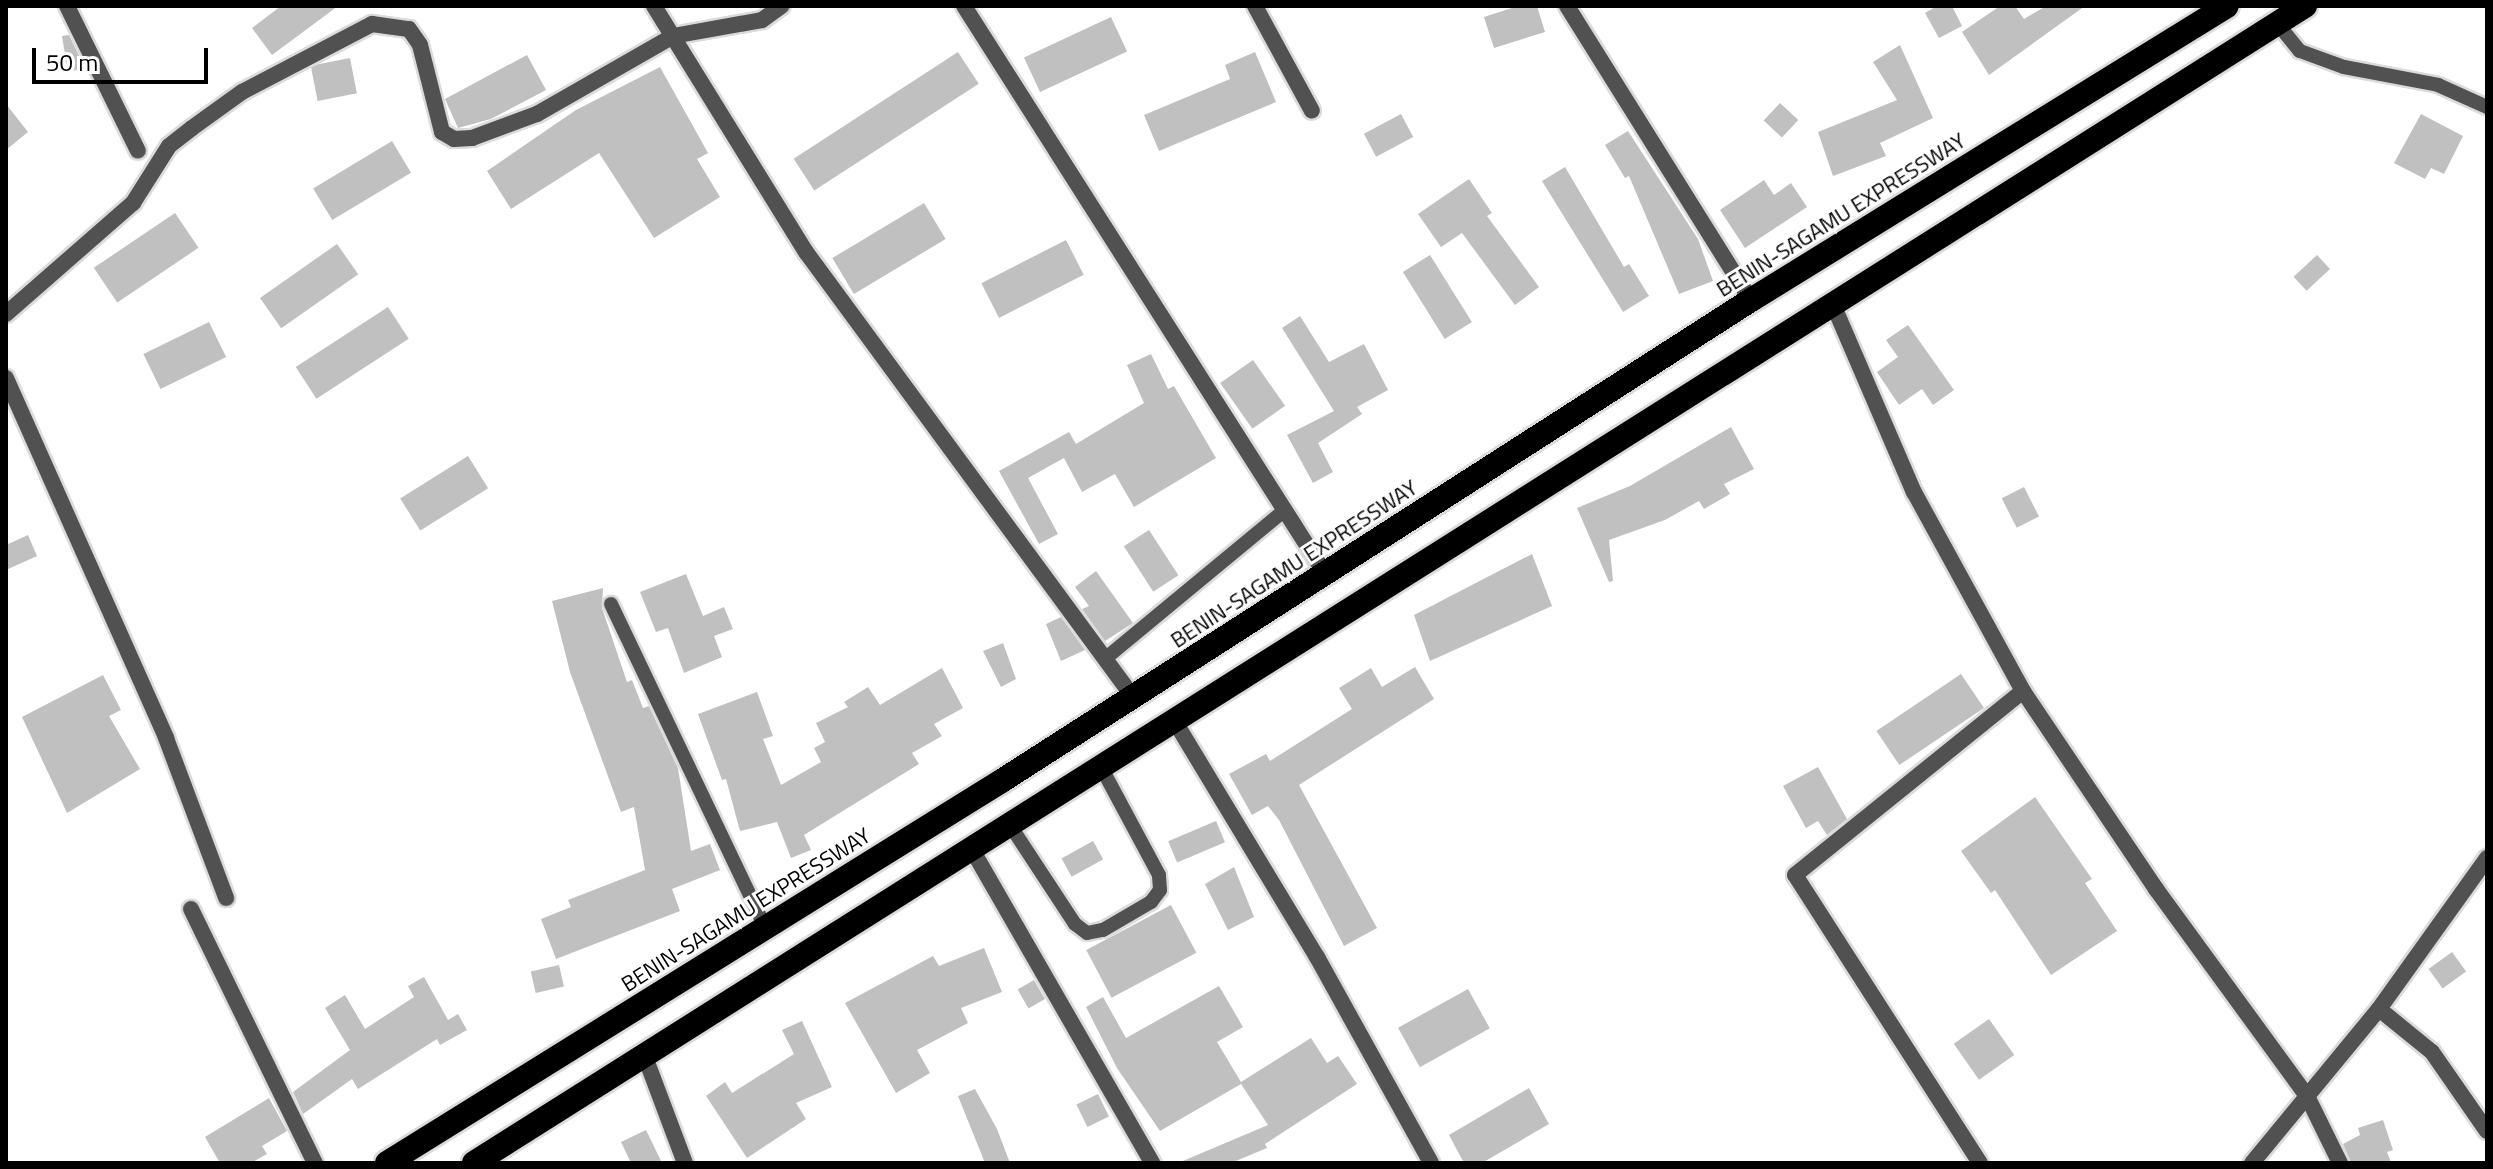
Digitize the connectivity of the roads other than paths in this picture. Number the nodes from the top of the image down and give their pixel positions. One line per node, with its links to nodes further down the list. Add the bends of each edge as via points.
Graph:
1 (67, 6): 15 (street)
2 (381, 6): 10 (street)
3 (654, 6): 12 (street)
4 (781, 6): 12 (street, via 762,20)
5 (964, 6): 20 (street)
6 (1255, 6): 14 (street)
7 (1567, 6): 16 (street)
8 (2227, 6): 16 (highway, BENIN-SAGAMU EXPRESSWAY)
9 (2305, 6): 11 (highway)
10 (390, 23): 12 (street, via 409,29 420,45 436,118 442,132 454,139 498,132 537,114); 18 (street, via 372,24 242,92 192,128 169,146 133,203)
11 (2277, 23): 13 (lane, via 2300,51 2344,67 2438,85); 17 (highway)
12 (673, 36): 23 (street, via 806,252)
13 (2487, 107)
14 (1312, 111)
15 (138, 151)
16 (1751, 300): 21 (highway, BENIN-SAGAMU EXPRESSWAY)
17 (1832, 302): 24 (street, via 1914,492); 26 (highway)
18 (6, 314)
19 (6, 378): 31 (street, via 166,738)
20 (1285, 510): 21 (street); 23 (lane)
21 (1326, 575): 25 (highway, BENIN-SAGAMU EXPRESSWAY)
22 (611, 604): 33 (lane)
23 (1106, 658): 25 (street)
24 (2023, 691): 36 (street, via 2156,889); 44 (street, via 1795,875)
25 (1133, 697): 33 (highway, BENIN-SAGAMU EXPRESSWAY)
26 (1174, 720): 27 (highway); 43 (street, via 1317,957)
27 (1100, 765): 28 (highway); 28 (lane, via 1159,875 1160,890 1151,902 1103,930 1087,933 1075,924)
28 (1008, 822): 29 (highway)
29 (970, 846): 35 (highway); 42 (street)
30 (2487, 858): 34 (street)
31 (226, 898)
32 (191, 909): 38 (street)
33 (766, 929): 39 (highway, BENIN-SAGAMU EXPRESSWAY)
34 (2379, 1009): 36 (street); 37 (street, via 2432,1052)
35 (644, 1054): 40 (highway); 41 (street)
36 (2307, 1096): 45 (street); 46 (street)
37 (2487, 1131)
38 (315, 1163)
39 (387, 1163)
40 (474, 1163)
41 (685, 1163)
42 (1152, 1163)
43 (1431, 1163)
44 (1980, 1163)
45 (2252, 1163)
46 (2340, 1163)

